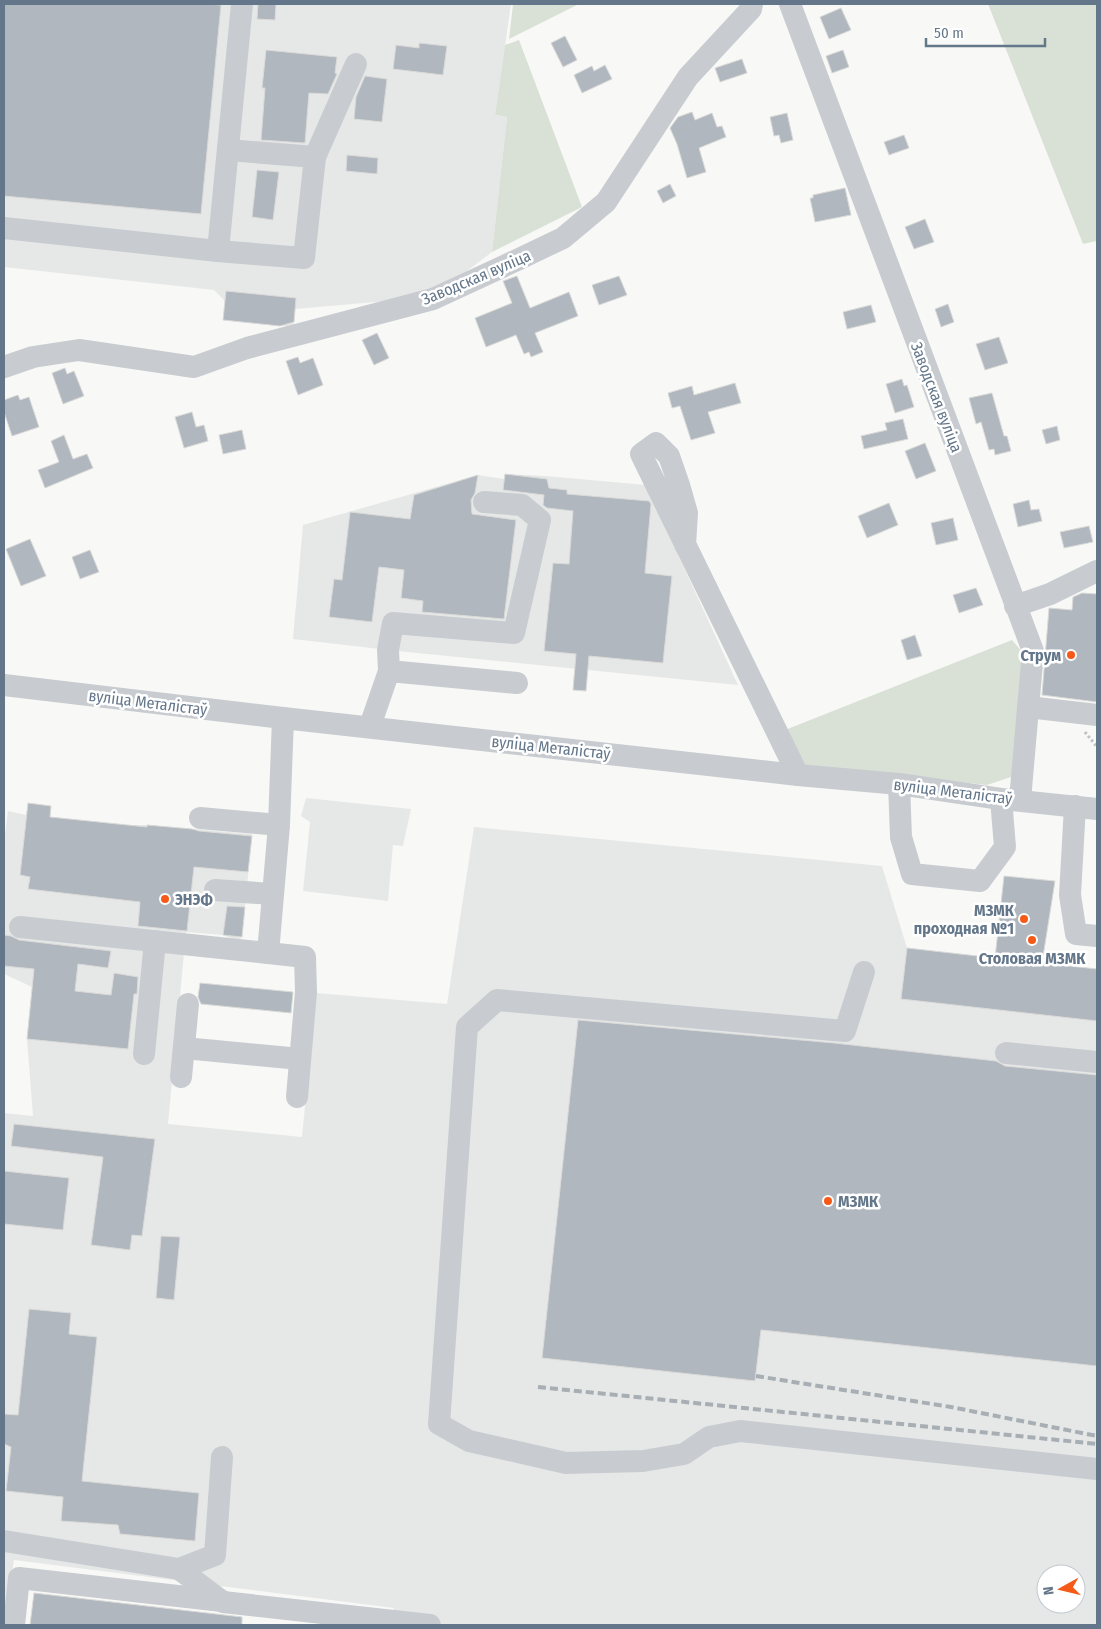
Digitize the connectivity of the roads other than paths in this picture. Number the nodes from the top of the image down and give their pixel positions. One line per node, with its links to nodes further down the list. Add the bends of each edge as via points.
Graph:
1 (242, 4): 5 (street)
2 (752, 4): 9 (street, Заводская вуліца, via 751,9 688,78 606,202 564,238 433,299 247,348 194,367 79,350 33,357)
3 (790, 4): 13 (street, Заводская вуліца)
4 (356, 64): 6 (street)
5 (228, 150): 6 (street); 8 (street)
6 (315, 157): 8 (street, via 304,258)
7 (4, 228): 8 (street)
8 (218, 251)
9 (4, 367)
10 (484, 502): 14 (street, via 522,505 540,520 514,633 393,623 388,650)
11 (685, 545): 21 (street)
12 (1097, 571): 13 (street)
13 (1016, 606): 17 (street, Заводская вуліца, via 1033,651)
14 (389, 671): 15 (street); 20 (street)
15 (517, 682)
16 (4, 685): 19 (street, вуліца Металістаў)
17 (1028, 707): 18 (street); 23 (street, Заводская вуліца)
18 (1097, 715)
19 (283, 718): 20 (street, вуліца Металістаў); 26 (street)
20 (370, 726): 21 (street, вуліца Металістаў)
21 (798, 775): 22 (street, вуліца Металістаў)
22 (898, 784): 23 (street, вуліца Металістаў); 23 (street, Заводская вуліца, via 902,837 912,874 980,881 1005,846)
23 (1011, 800): 24 (street, вуліца Металістаў)
24 (1086, 807): 30 (street, via 1070,896 1076,934)
25 (200, 818): 26 (street)
26 (279, 825): 28 (street)
27 (216, 890): 28 (street)
28 (272, 894): 32 (street)
29 (20, 927): 31 (street)
30 (1097, 936)
31 (155, 941): 32 (street); 37 (street)
32 (268, 953): 38 (street, via 305,957 306,992)
33 (864, 972): 43 (street, via 846,1031 497,1000 467,1027 439,1424 469,1441 566,1463 643,1461 684,1454 709,1437 740,1431)
34 (188, 1004): 35 (street)
35 (184, 1048): 38 (street); 40 (street)
36 (1006, 1052): 39 (street)
37 (144, 1054)
38 (300, 1059): 41 (street)
39 (1097, 1062)
40 (181, 1077)
41 (297, 1097)
42 (222, 1457): 45 (street, via 215,1555)
43 (1097, 1469)
44 (4, 1541): 45 (street)
45 (178, 1569): 46 (street)
46 (223, 1602): 47 (street, via 19,1578); 48 (street)
47 (14, 1625)
48 (430, 1625)

